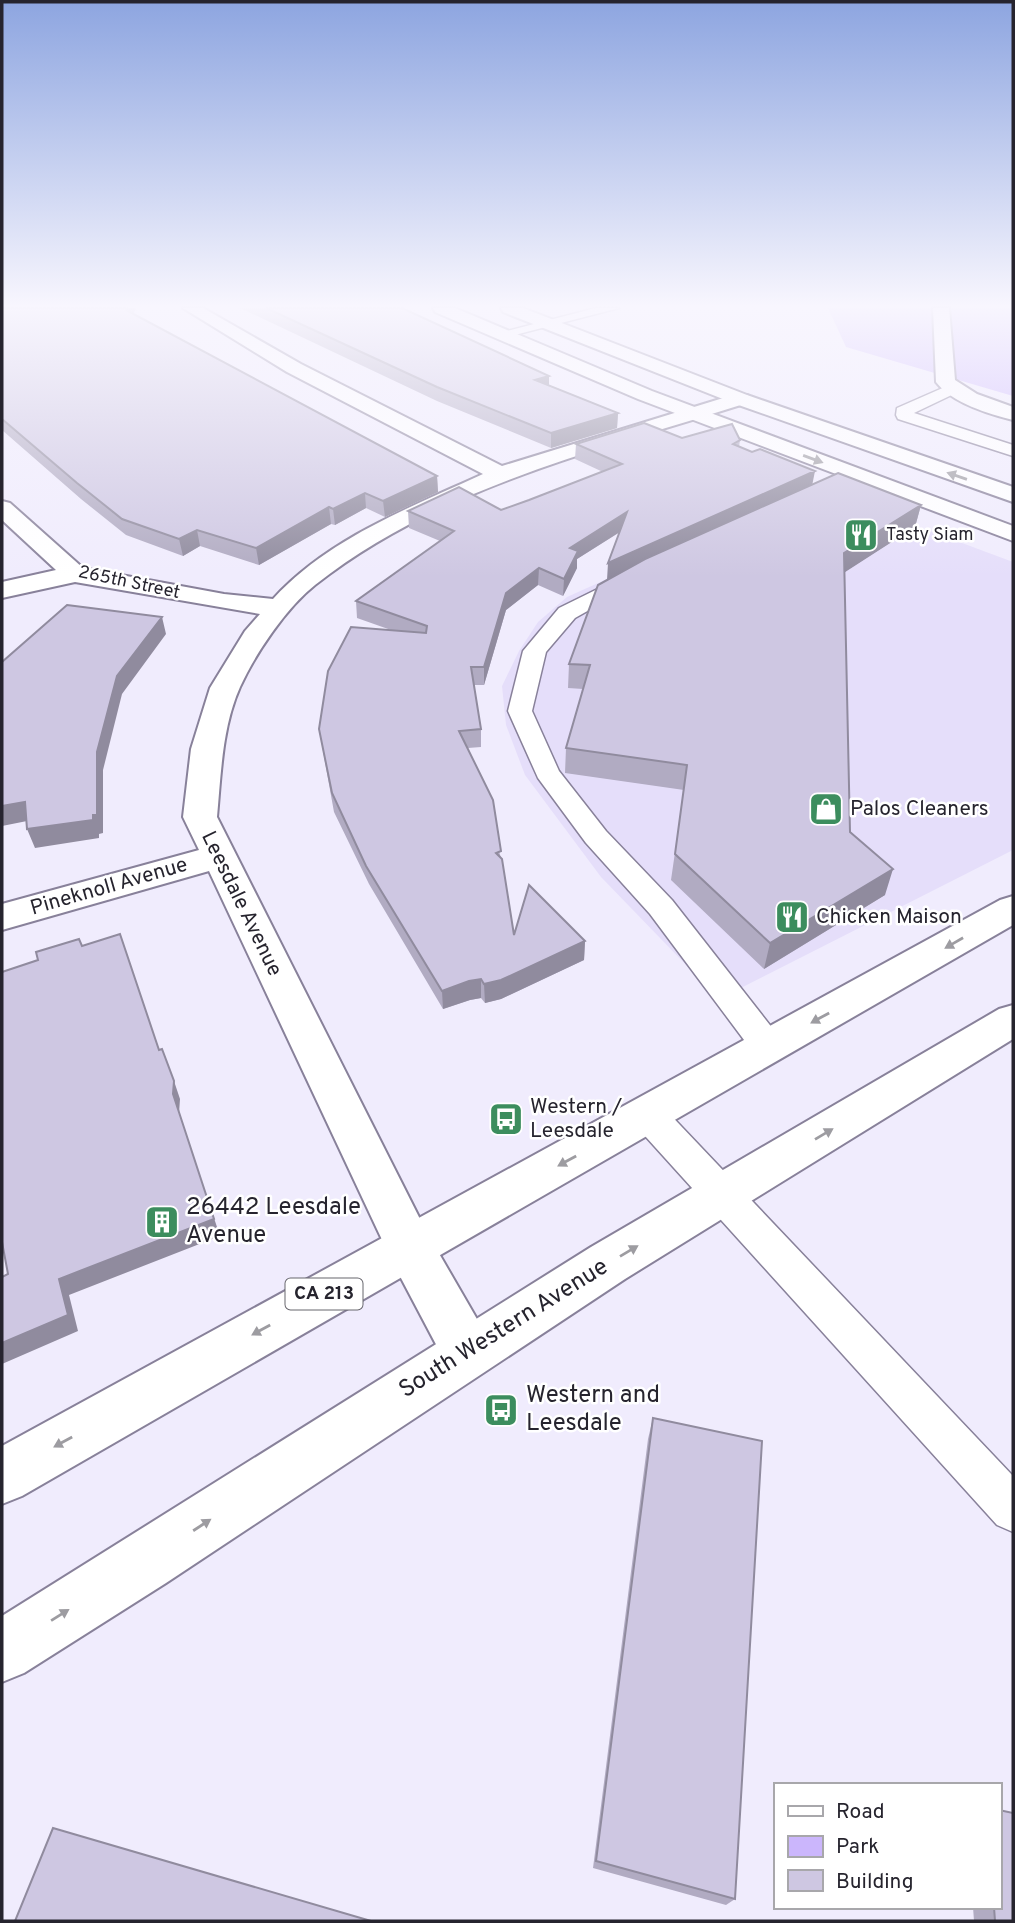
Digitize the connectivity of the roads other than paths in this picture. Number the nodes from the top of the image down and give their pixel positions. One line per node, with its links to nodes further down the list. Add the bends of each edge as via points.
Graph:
1 (352, 398): 10 (street)
2 (653, 398): 7 (street)
3 (737, 398): 6 (street)
4 (933, 398): 9 (lane, via 904,415)
5 (970, 398): 8 (street)
6 (740, 399): 7 (street, Leesdale Avenue); 13 (street, one-way to 6)
7 (691, 413): 10 (street, Leesdale Avenue); 11 (street, one-way to 11)
8 (1013, 414)
9 (1013, 451)
10 (500, 474): 19 (street, Leesdale Avenue, via 377,532 304,581)
11 (855, 475): 12 (lane); 15 (street)
12 (827, 487)
13 (1013, 495)
14 (2, 508): 17 (street, 265th Street)
15 (1013, 534)
16 (659, 564): 24 (lane, via 567,613 535,651 520,711 547,772 596,837 660,907)
17 (75, 574): 18 (street); 19 (street, 265th Street)
18 (2, 590)
19 (280, 608): 20 (street, Leesdale Avenue, via 259,631 225,688 207,749 200,817)
20 (217, 857): 22 (street, Pineknoll Avenue); 27 (street, Leesdale Avenue)
21 (1013, 909): 24 (street, CA 213, one-way to 24)
22 (2, 917)
23 (1013, 1020): 26 (street, South Western Avenue, one-way to 23)
24 (768, 1047): 25 (street, CA 213)
25 (649, 1116): 26 (lane); 27 (street, CA 213, one-way to 27)
26 (722, 1195): 28 (street, South Western Avenue, one-way to 26); 30 (lane)
27 (409, 1246): 28 (street, Leesdale Avenue); 29 (street, CA 213, one-way to 29)
28 (467, 1351): 31 (street, South Western Avenue, one-way to 28)
29 (2, 1476)
30 (1013, 1509)
31 (2, 1651)

